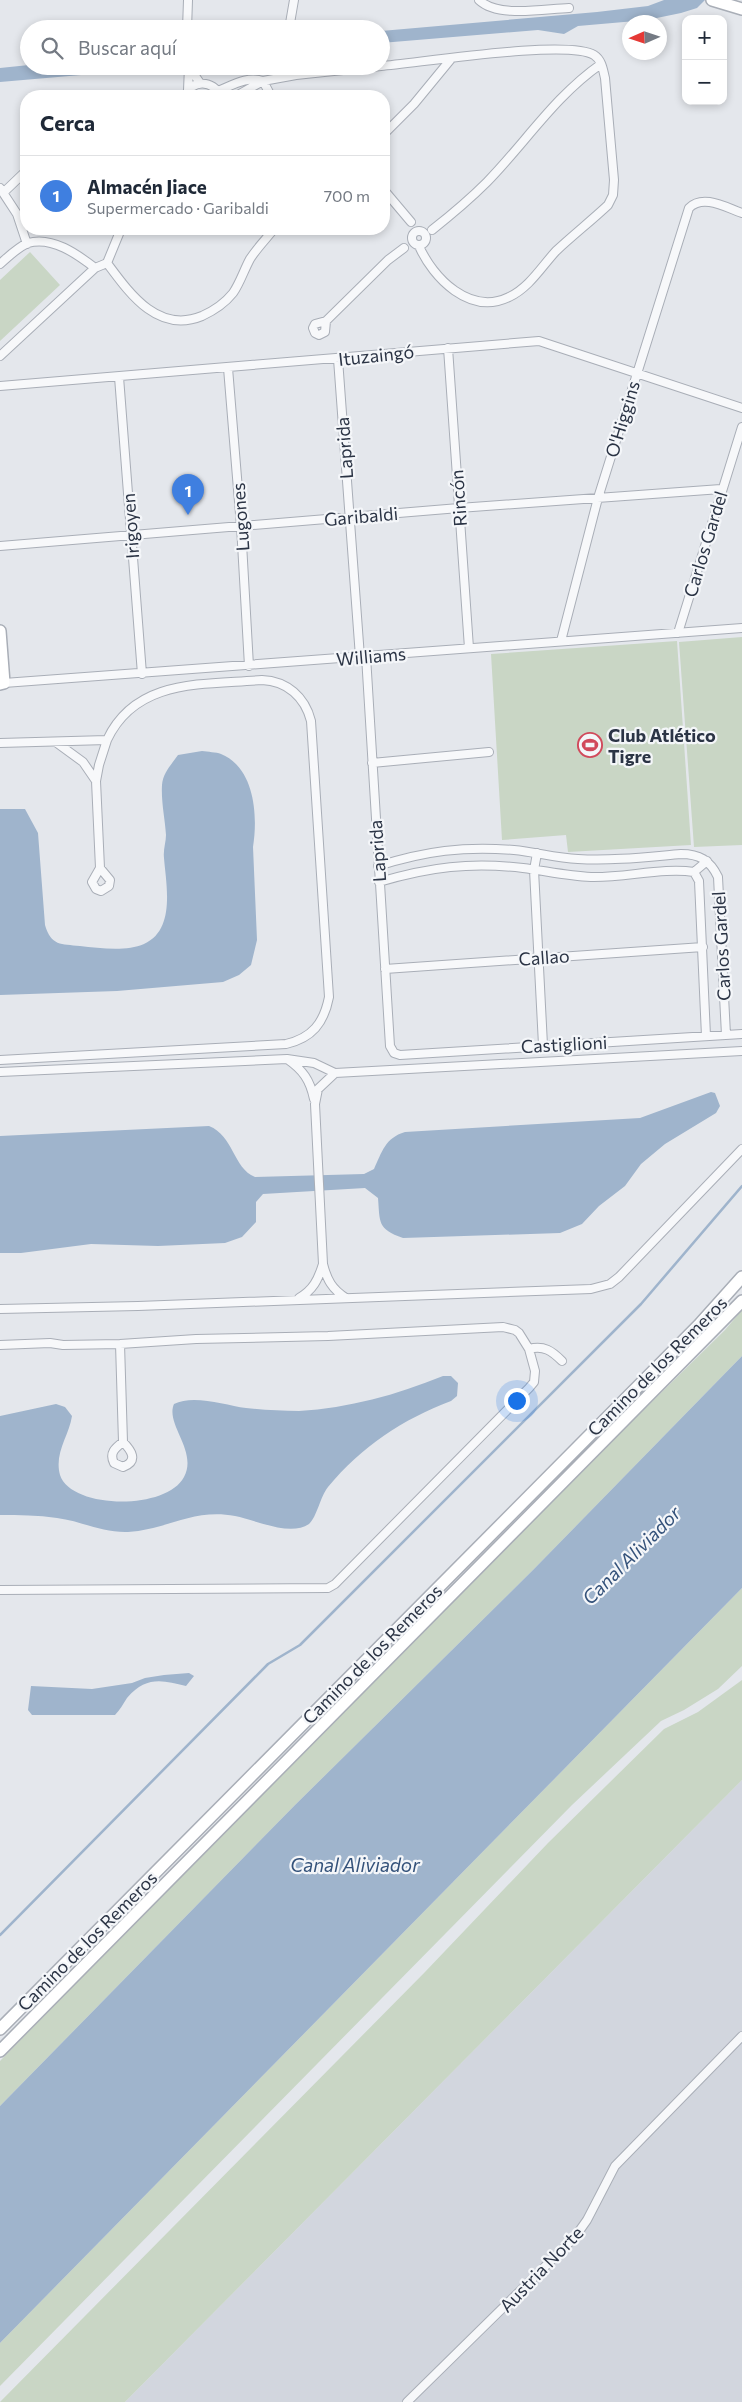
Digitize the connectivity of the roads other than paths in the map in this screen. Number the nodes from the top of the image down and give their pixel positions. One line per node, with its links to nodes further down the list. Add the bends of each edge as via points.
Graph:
1 (188, 0): 7 (street)
2 (294, 0): 8 (street)
3 (479, 0): 5 (street, via 502,11)
4 (712, 0): 6 (main road)
5 (569, 8)
6 (742, 9)
7 (187, 20)
8 (291, 20)
9 (450, 59): 10 (street, via 571,50 595,55); 11 (street); 23 (street)
10 (601, 64): 32 (street, via 565,94 487,182); 32 (street, via 614,180 613,195 608,205 519,290 502,300 483,301 459,294 424,258)
11 (390, 65)
12 (188, 75): 17 (street)
13 (194, 75): 16 (street)
14 (296, 75): 15 (street)
15 (263, 81): 20 (street, via 244,80); 21 (street); 22 (street)
16 (200, 84): 18 (street); 19 (street)
17 (187, 90)
18 (191, 90)
19 (217, 90)
20 (226, 90)
21 (247, 90)
22 (268, 90)
23 (390, 128)
24 (20, 176): 25 (street)
25 (2, 190): 28 (street)
26 (390, 197): 32 (street, via 411,222)
27 (742, 213): 42 (street, O'Higgins, via 706,201 695,202 689,208)
28 (20, 223)
29 (24, 235): 33 (street)
30 (119, 235): 34 (street)
31 (269, 235): 34 (street, via 251,259 232,295 209,313 186,321 167,319 148,309)
32 (419, 238): 37 (street, via 388,260)
33 (27, 244): 35 (street); 36 (street, via 45,242 55,245 75,253)
34 (107, 263): 36 (street)
35 (0, 264)
36 (95, 268): 39 (street)
37 (326, 321)
38 (448, 348): 40 (street, Ituzaingó); 42 (street, Ituzaingó, via 539,340); 49 (street, Rincón)
39 (0, 356)
40 (338, 359): 41 (street, Ituzaingó); 50 (street, Laprida)
41 (228, 368): 43 (street, Ituzaingó); 51 (street, Lugones)
42 (636, 372): 45 (street, Ituzaingó); 48 (street, O'Higgins)
43 (119, 377): 44 (street, Ituzaingó); 52 (street, Irigoyen)
44 (0, 386)
45 (742, 408)
46 (742, 427): 47 (street, Carlos Gardel)
47 (721, 489): 48 (street, Garibaldi); 56 (street, Carlos Gardel)
48 (598, 498): 49 (street, Garibaldi); 57 (street, O'Higgins)
49 (459, 508): 50 (street, Garibaldi); 58 (street, Rincón)
50 (349, 517): 51 (street, Garibaldi); 59 (street, Laprida)
51 (241, 526): 52 (street, Garibaldi); 60 (street, Lugones)
52 (130, 535): 53 (street, Garibaldi); 61 (street, Irigoyen)
53 (0, 546)
54 (742, 628): 56 (street, Williams)
55 (0, 631): 62 (main road)
56 (678, 633): 57 (street, Williams)
57 (561, 641): 58 (street, Williams)
58 (469, 648): 59 (street, Williams)
59 (363, 656): 60 (street, Williams); 67 (street, Laprida)
60 (249, 666): 61 (street, Williams)
61 (142, 674): 62 (street, Williams)
62 (2, 684)
63 (107, 740): 65 (street); 68 (street); 86 (street, via 123,714 136,703 164,690 274,680 303,701 311,721 329,998 326,1011 309,1035 286,1044)
64 (0, 742): 65 (street)
65 (56, 742): 68 (street, via 83,762)
66 (489, 752): 67 (street)
67 (372, 763): 71 (street, Laprida)
68 (96, 781): 72 (street)
69 (537, 853): 70 (street, via 607,860 692,854); 71 (street, via 482,848 445,849); 73 (street)
70 (707, 861): 74 (street); 80 (street, Carlos Gardel, via 718,877)
71 (378, 866): 75 (street, Laprida)
72 (100, 868)
73 (534, 870): 74 (street, via 590,877 683,870); 75 (street, via 490,865 451,866 421,870); 77 (street)
74 (694, 872): 76 (street, Carlos Gardel, via 699,881)
75 (379, 882): 78 (street, Laprida)
76 (703, 947): 77 (street, Callao); 81 (street, Carlos Gardel)
77 (538, 957): 78 (street, Callao); 83 (street)
78 (385, 969): 82 (street, Laprida)
79 (742, 1034): 80 (street, Castiglioni)
80 (726, 1035): 81 (street, Castiglioni)
81 (706, 1036): 83 (street, Castiglioni)
82 (390, 1046): 83 (street, Castiglioni, via 394,1053 400,1055)
83 (544, 1046)
84 (742, 1051): 88 (street)
85 (286, 1059): 87 (street); 88 (street, via 314,1062); 89 (street, via 299,1067 309,1080)
86 (0, 1060)
87 (0, 1072)
88 (335, 1073): 89 (street, via 318,1089)
89 (315, 1104): 91 (street)
90 (742, 1148): 93 (street, via 619,1277 604,1286)
91 (323, 1264): 93 (street, via 329,1283); 94 (street, via 316,1283)
92 (742, 1278): 103 (main road, Camino de los Remeros)
93 (346, 1298): 94 (street)
94 (298, 1299): 96 (street)
95 (742, 1301): 105 (main road, Camino de los Remeros)
96 (0, 1309)
97 (120, 1344): 98 (street); 99 (street, via 503,1328 519,1333); 101 (street)
98 (0, 1345)
99 (529, 1349): 100 (street, via 548,1349); 102 (street, via 535,1371 534,1382 529,1388 328,1588)
100 (562, 1361)
101 (123, 1442)
102 (0, 1590)
103 (0, 2028)
104 (742, 2036): 106 (street, Austria Norte, via 629,2149 615,2166 575,2237)
105 (0, 2051)
106 (407, 2402)

